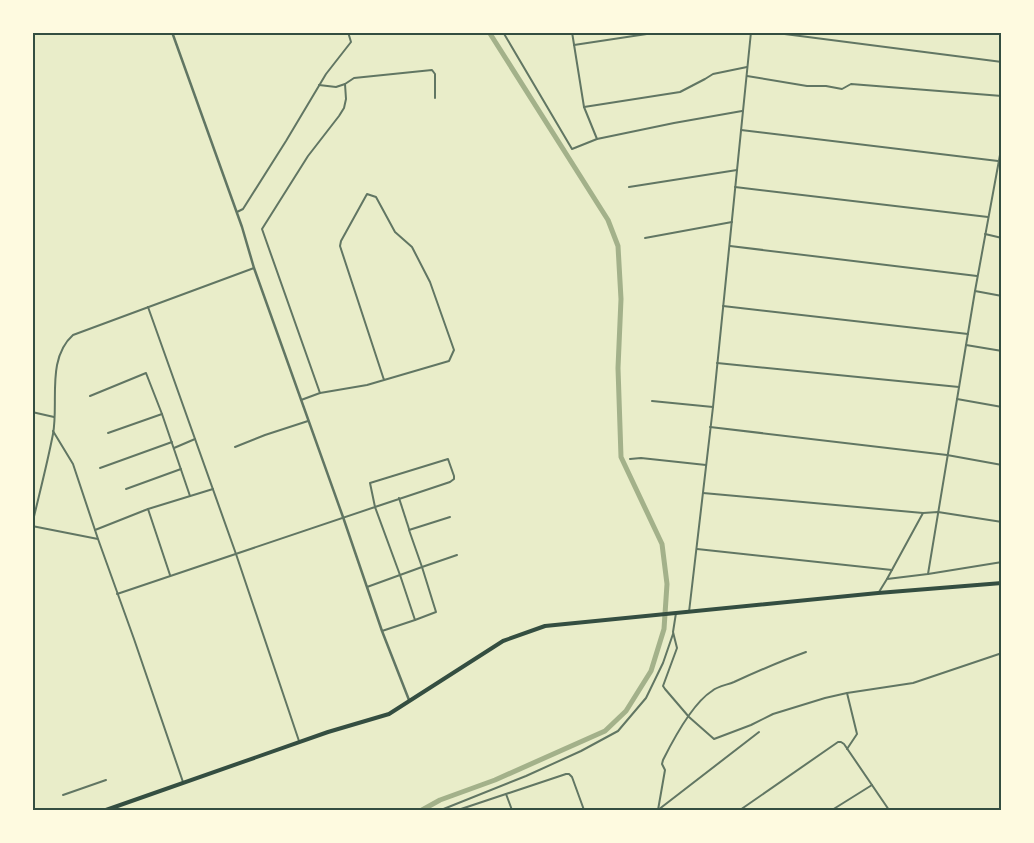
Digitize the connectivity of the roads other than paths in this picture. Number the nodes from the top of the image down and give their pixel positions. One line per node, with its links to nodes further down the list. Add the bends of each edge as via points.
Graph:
1 (172, 32): 25 (street)
2 (348, 32): 13 (street, via 351,42)
3 (503, 32): 19 (street, via 572,149)
4 (572, 32): 8 (street)
5 (660, 32): 8 (street)
6 (751, 32): 10 (street)
7 (769, 32): 9 (street)
8 (574, 45): 16 (street)
9 (1002, 62)
10 (748, 67): 11 (street); 16 (street, via 713,74 680,92)
11 (747, 76): 14 (street, via 842,89 851,84); 17 (street)
12 (345, 84): 13 (street, via 336,87); 15 (street, via 354,78 432,70); 44 (street, via 344,108 308,156 262,229)
13 (319, 85): 25 (street, via 243,209)
14 (1002, 96)
15 (435, 98)
16 (584, 107): 19 (street)
17 (743, 110): 18 (street); 19 (street)
18 (741, 130): 21 (street); 22 (street)
19 (597, 139)
20 (1002, 144): 21 (street)
21 (998, 161): 26 (street)
22 (737, 170): 23 (street); 24 (street)
23 (629, 187)
24 (735, 187): 26 (street); 27 (street)
25 (236, 212): 32 (street)
26 (988, 217): 28 (street)
27 (732, 222): 29 (street); 31 (street)
28 (985, 234): 30 (street); 33 (street)
29 (645, 238)
30 (1002, 238)
31 (730, 246): 33 (street); 36 (street)
32 (254, 268): 37 (street); 47 (street)
33 (977, 276): 34 (street)
34 (975, 291): 35 (street); 38 (street)
35 (1002, 296)
36 (723, 306): 38 (street); 41 (street)
37 (148, 307): 53 (street, via 67,340 57,364); 58 (street)
38 (968, 334): 39 (street)
39 (966, 345): 40 (street); 43 (street)
40 (1002, 351)
41 (717, 363): 43 (street); 49 (street)
42 (384, 380): 42 (street, via 450,361 454,350 430,282 412,247 395,232 376,198 367,194 340,246); 44 (street)
43 (958, 387): 46 (street)
44 (320, 393): 47 (street)
45 (90, 396): 52 (street, via 146,373)
46 (957, 399): 50 (street); 62 (street)
47 (301, 400): 54 (street)
48 (652, 401): 49 (street)
49 (713, 407): 55 (street)
50 (1002, 408)
51 (32, 412): 53 (street)
52 (162, 414): 57 (street); 59 (street)
53 (54, 417): 56 (street)
54 (308, 421): 60 (street); 78 (street)
55 (710, 427): 62 (street); 64 (street)
56 (53, 432): 80 (street); 81 (street, via 73,464)
57 (108, 433)
58 (195, 438): 61 (street); 69 (street)
59 (172, 442): 61 (street); 66 (street)
60 (235, 447)
61 (174, 448): 67 (street)
62 (947, 455): 65 (street); 75 (street)
63 (630, 460): 64 (street, via 641,458)
64 (706, 465): 70 (street)
65 (1002, 465)
66 (100, 468)
67 (181, 469): 68 (street); 71 (street)
68 (126, 489)
69 (213, 489): 71 (street); 85 (street)
70 (703, 493): 76 (street); 84 (street)
71 (190, 496): 74 (street)
72 (399, 498): 73 (street); 73 (street, via 454,479 448,459 370,483); 82 (street)
73 (375, 507): 78 (street); 91 (street)
74 (148, 509): 81 (street); 92 (street)
75 (938, 512): 76 (street); 79 (street); 90 (street)
76 (923, 513): 89 (street)
77 (450, 516): 82 (street)
78 (343, 517): 85 (street); 95 (street)
79 (1002, 522)
80 (32, 525): 83 (street)
81 (95, 530): 83 (street)
82 (409, 530): 88 (street)
83 (98, 539): 97 (street)
84 (696, 549): 89 (street); 98 (street)
85 (236, 554): 92 (street); 109 (street)
86 (457, 555): 88 (street)
87 (1002, 562): 90 (street)
88 (422, 567): 91 (street); 100 (street, via 436,612)
89 (892, 570): 93 (street)
90 (928, 574): 93 (street)
91 (400, 575): 95 (street); 100 (street)
92 (170, 576): 97 (street)
93 (887, 579): 96 (street)
94 (1002, 583): 96 (main road)
95 (367, 586): 101 (street)
96 (878, 593): 98 (main road)
97 (117, 594): 112 (street)
98 (689, 612): 99 (main road)
99 (674, 614): 102 (street); 106 (main road, via 545,626 503,641)
100 (415, 620): 101 (street)
101 (382, 631): 106 (street)
102 (673, 632): 107 (street, via 676,648 664,686); 116 (street, via 646,698 618,731 526,776)
103 (806, 652): 107 (street, via 713,690)
104 (1002, 653): 105 (street, via 913,683)
105 (847, 693): 107 (street, via 773,714 714,739); 110 (street, via 857,734)
106 (410, 701): 109 (main road, via 389,714)
107 (689, 717): 122 (street, via 663,760 665,770)
108 (759, 732): 122 (street)
109 (299, 743): 112 (main road)
110 (847, 749): 113 (street); 123 (street, via 838,742)
111 (106, 780): 115 (street)
112 (184, 783): 117 (main road)
113 (872, 784): 124 (street); 125 (street)
114 (506, 794): 119 (street); 120 (street); 121 (street, via 569,774)
115 (63, 795)
116 (446, 809): 118 (street)
117 (106, 810)
118 (441, 810)
119 (458, 810)
120 (512, 810)
121 (584, 810)
122 (658, 810)
123 (740, 810)
124 (832, 810)
125 (889, 810)

